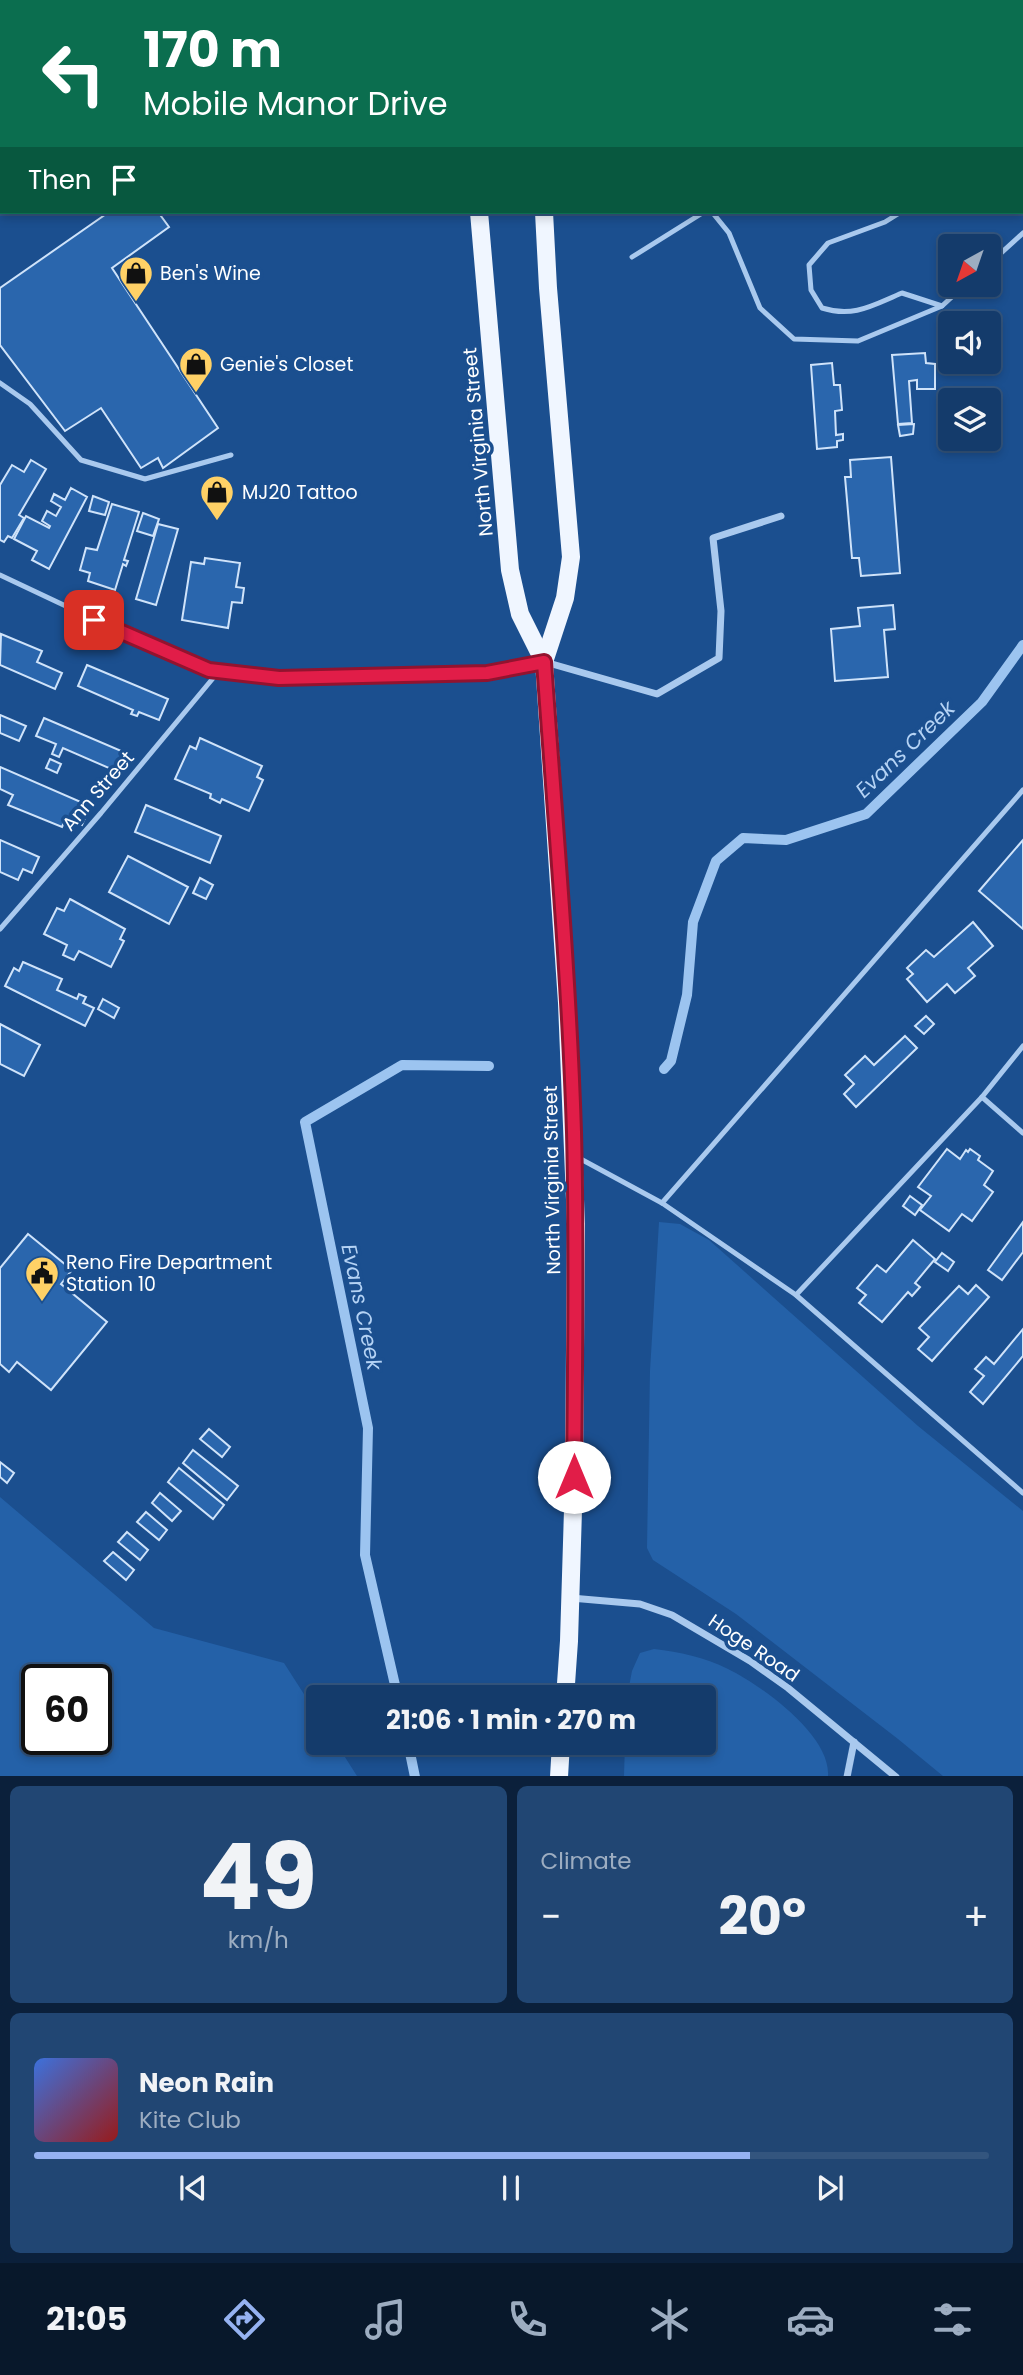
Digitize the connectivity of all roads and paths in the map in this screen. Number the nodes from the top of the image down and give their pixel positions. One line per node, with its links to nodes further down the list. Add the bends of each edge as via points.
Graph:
1 (479, 214): 15 (main road, North Virginia Street, via 510,570 520,614)
2 (544, 214): 15 (main road, North Virginia Street, via 571,557 565,598)
3 (701, 214): 8 (lane)
4 (714, 214): 10 (lane, via 729,233 760,308 794,339 858,341)
5 (898, 214): 10 (lane, via 828,243 809,265 811,290 822,308 840,313 863,310 902,293)
6 (1023, 233): 7 (lane)
7 (1001, 253)
8 (632, 257)
9 (951, 298): 10 (lane)
10 (942, 306)
11 (0, 383): 12 (lane, via 30,404 81,460 145,479)
12 (231, 454)
13 (781, 516): 15 (street, via 713,538 721,611 719,658 657,694)
14 (0, 575): 16 (lane, via 142,642)
15 (544, 662): 16 (lane, via 487,673 279,678); 22 (main road, North Virginia Street)
16 (219, 671): 18 (lane, Ann Street)
17 (1023, 790): 23 (lane)
18 (0, 929)
19 (1023, 1046): 20 (lane)
20 (982, 1097): 21 (lane); 24 (lane)
21 (1023, 1133)
22 (574, 1155): 23 (lane); 26 (main road, North Virginia Street)
23 (662, 1203): 24 (lane)
24 (796, 1296): 25 (lane)
25 (1023, 1493)
26 (571, 1598): 27 (main road, North Virginia Street); 28 (street, Hoge Road, via 640,1605 672,1615 750,1661)
27 (566, 1685)
28 (855, 1742): 31 (street); 32 (street, Hoge Road)
29 (560, 1755): 30 (main road)
30 (559, 1776)
31 (847, 1776)
32 (896, 1776)

